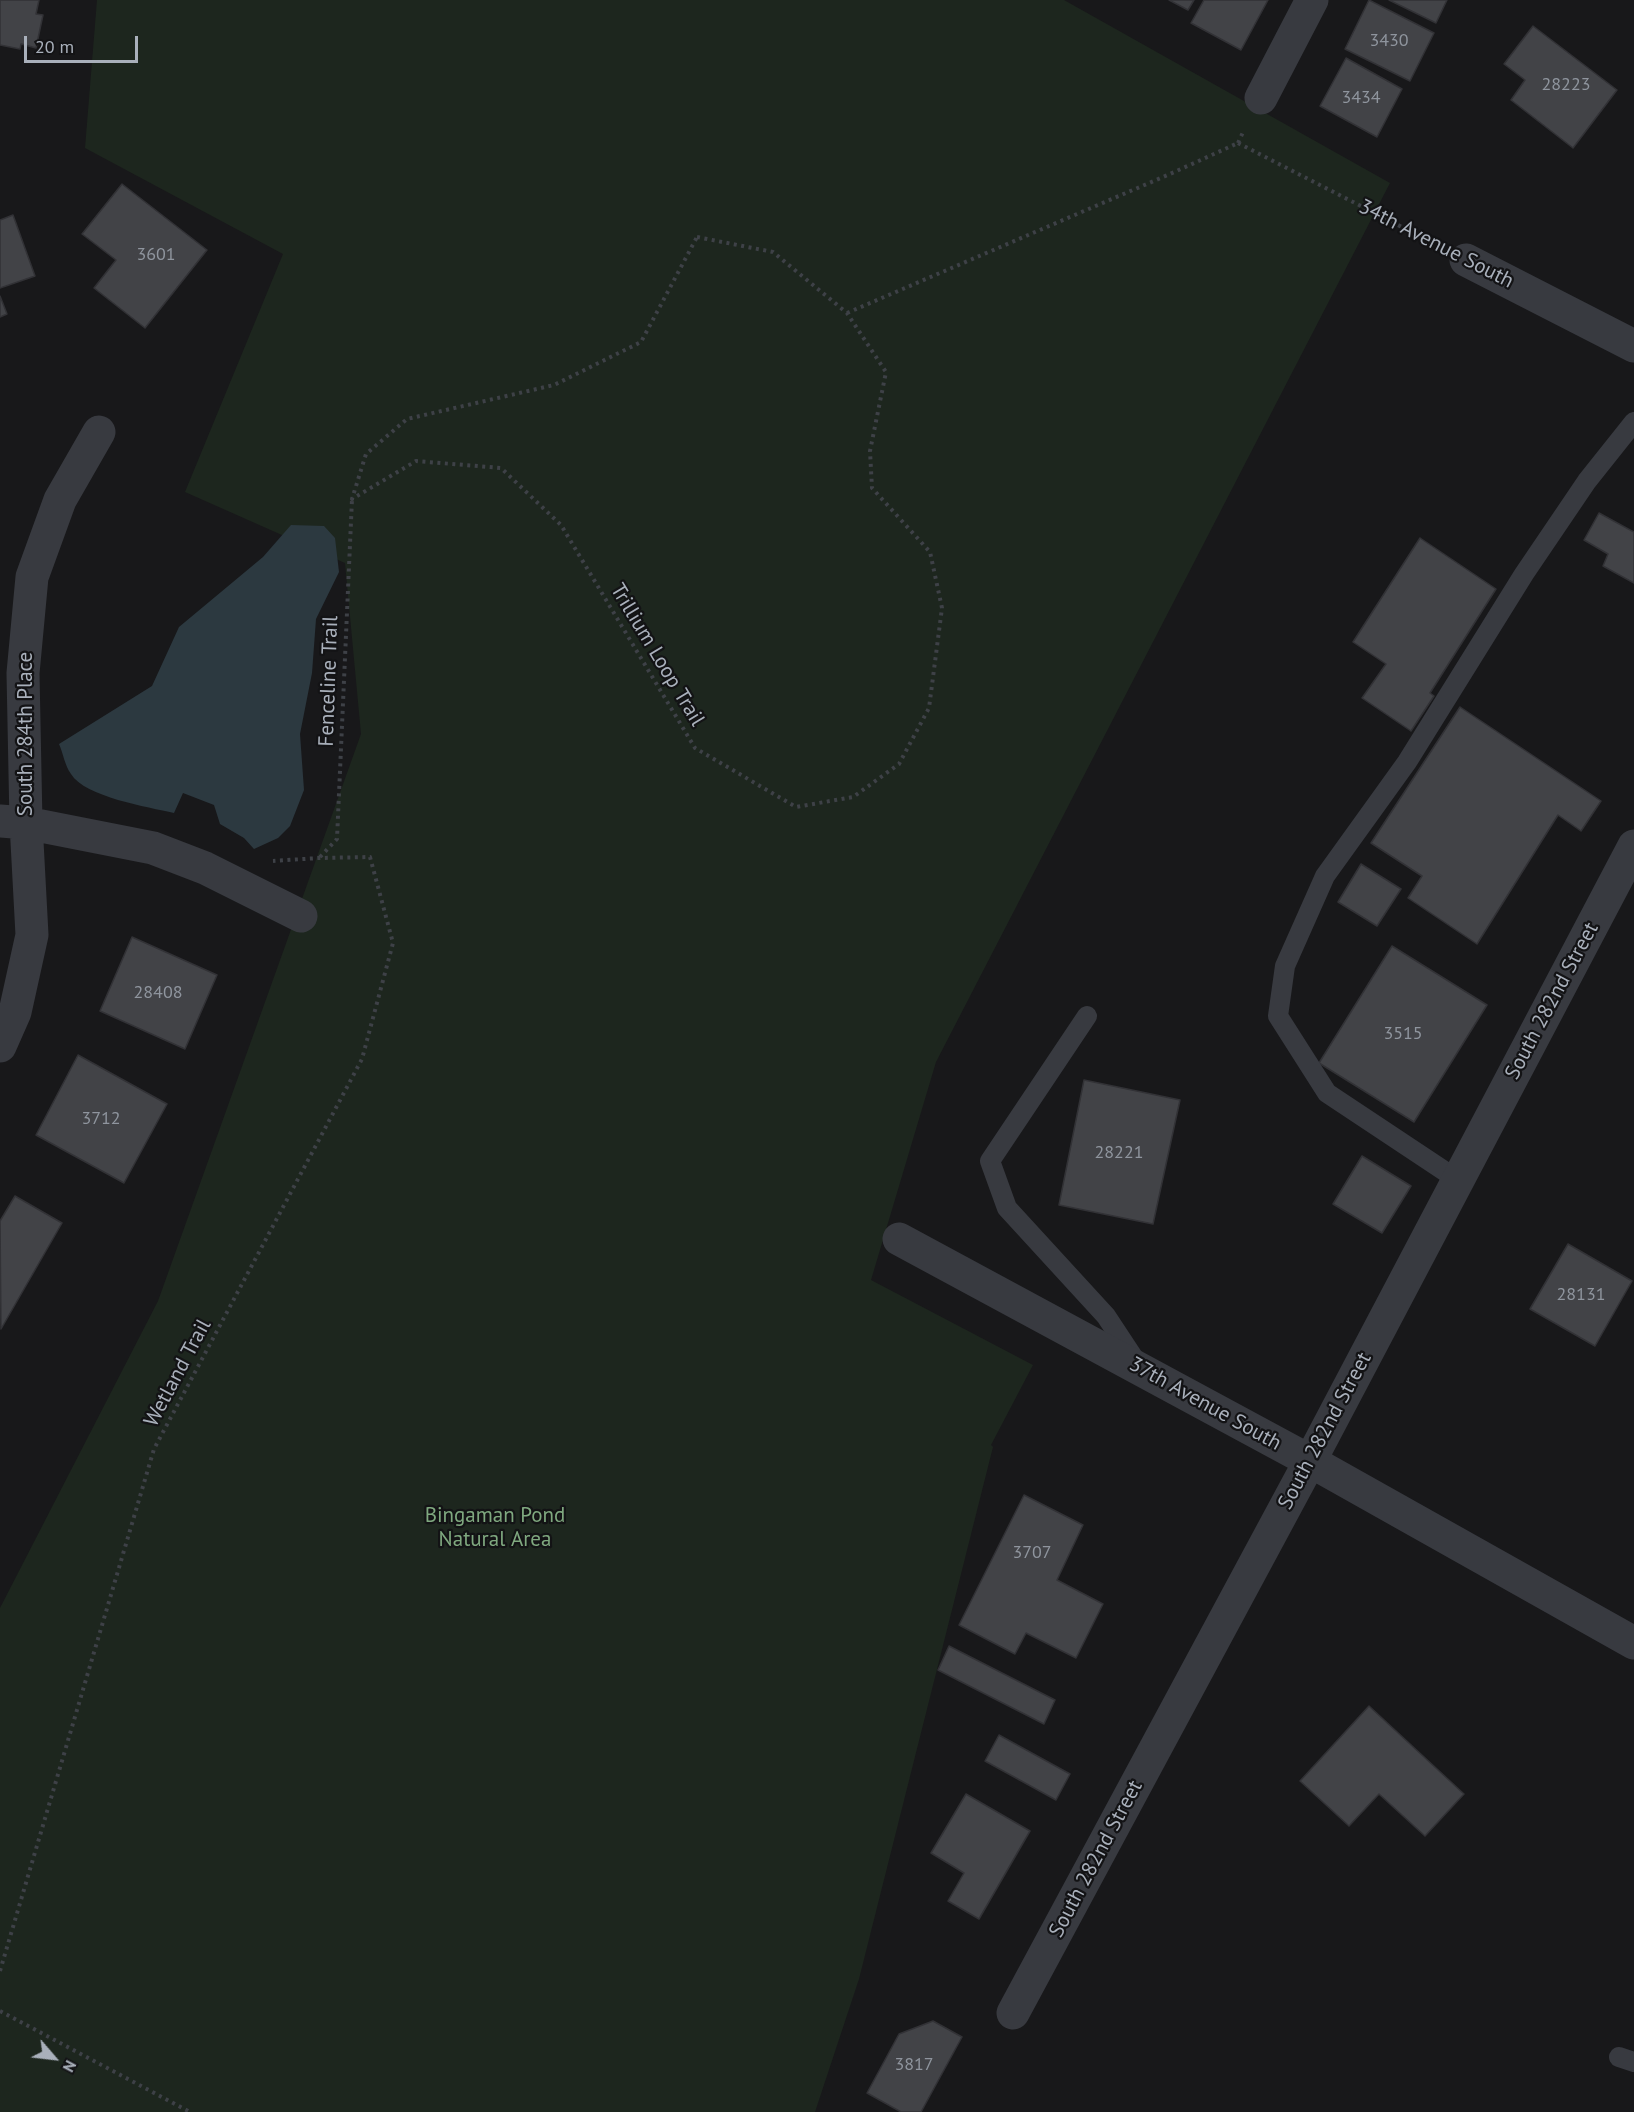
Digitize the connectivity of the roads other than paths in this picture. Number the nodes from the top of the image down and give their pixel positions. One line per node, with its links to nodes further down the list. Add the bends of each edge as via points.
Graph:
1 (1312, 0): 2 (street)
2 (1261, 98)
3 (1466, 260): 4 (street, 34th Avenue South)
4 (1634, 346)
5 (1634, 422): 12 (lane, via 1587,481 1407,762 1325,876 1285,966 1278,1017 1327,1093)
6 (99, 432): 7 (street, South 284th Place, via 60,500 32,577)
7 (13, 822): 9 (street, via 153,848 205,868); 11 (street, South 284th Place, via 32,935 15,1012)
8 (1634, 846): 12 (street, South 282nd Street)
9 (301, 916)
10 (1087, 1016): 14 (lane, via 990,1161 1007,1208 1106,1316)
11 (0, 1046)
12 (1458, 1180): 15 (street, South 282nd Street)
13 (899, 1239): 14 (street, 37th Avenue South)
14 (1142, 1370): 15 (street, 37th Avenue South)
15 (1310, 1461): 16 (street, 37th Avenue South); 17 (street, South 282nd Street)
16 (1634, 1643)
17 (1012, 2013)

